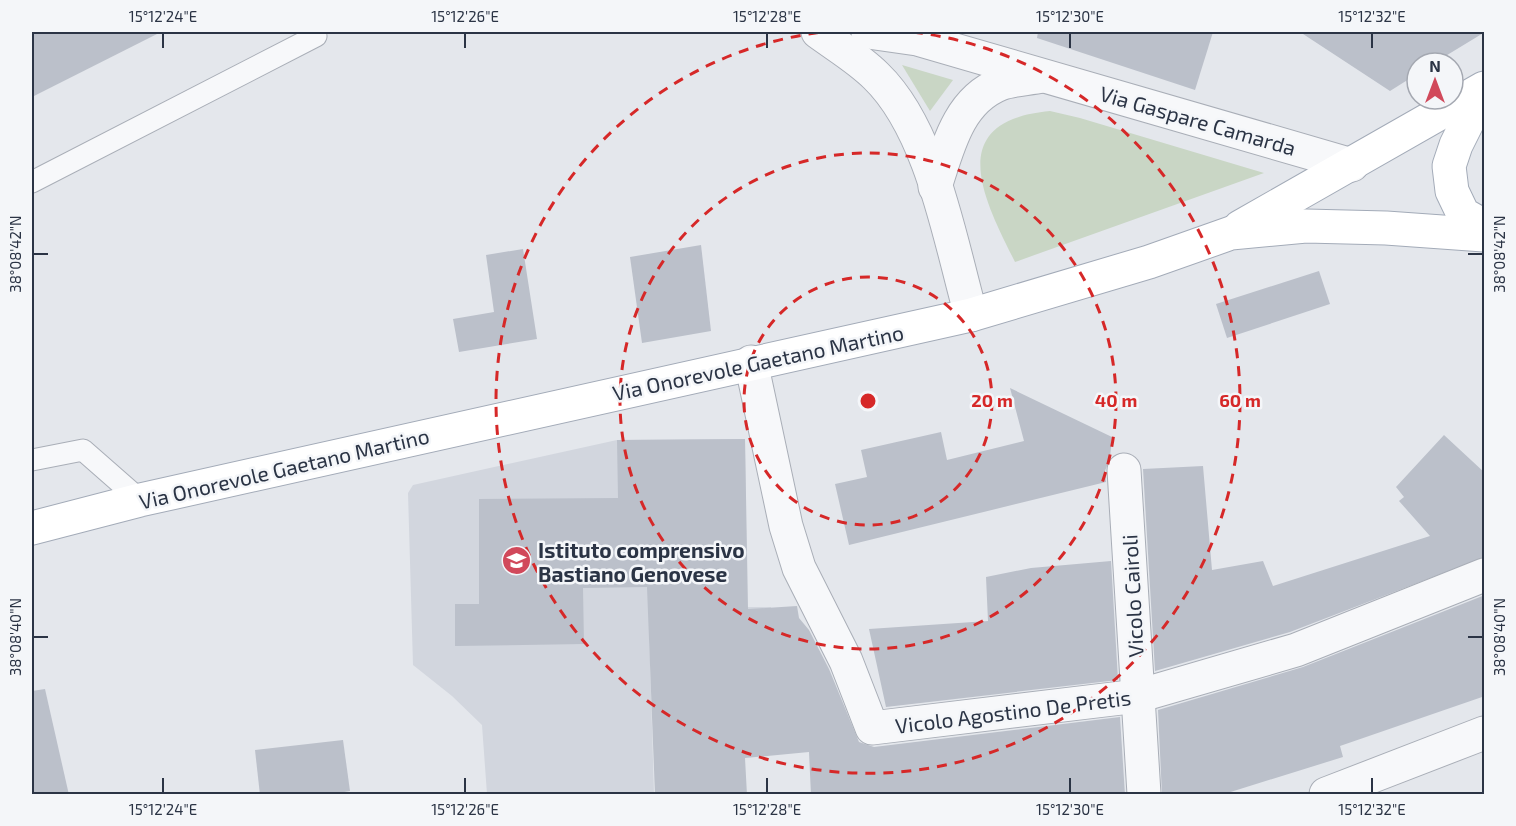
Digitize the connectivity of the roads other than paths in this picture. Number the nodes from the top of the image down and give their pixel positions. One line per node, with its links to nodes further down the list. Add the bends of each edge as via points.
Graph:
1 (818, 32): 8 (street, via 876,75 901,105)
2 (868, 32): 4 (street, Via Gaspare Camarda, via 917,39)
3 (316, 36): 7 (lane)
4 (1043, 76): 6 (street, Via Gaspare Camarda); 8 (street, Via Gaspare Camarda, via 1001,84 979,96 964,112 951,138)
5 (1485, 88): 6 (main road); 9 (main road, via 1449,166 1452,191 1463,214)
6 (1352, 165): 10 (main road)
7 (32, 182)
8 (935, 187): 12 (street)
9 (1485, 226)
10 (1231, 233): 11 (main road, Via Onorevole Gaetano Martino, via 1306,226); 12 (main road, Via Onorevole Gaetano Martino)
11 (1485, 235)
12 (971, 315): 13 (main road, Via Onorevole Gaetano Martino)
13 (751, 362): 16 (main road, Via Onorevole Gaetano Martino); 19 (street, Vicolo Agostino De Pretis, via 799,568 846,661 872,728)
14 (32, 460): 16 (lane, via 82,450)
15 (1124, 470): 19 (street, Vicolo Cairoli)
16 (140, 500): 17 (main road, Via Onorevole Gaetano Martino)
17 (32, 528)
18 (1485, 575): 19 (street, Vicolo Agostino De Pretis, via 1296,650)
19 (1138, 696): 21 (street, Vicolo Cairoli)
20 (1485, 733): 22 (street)
21 (1144, 795)
22 (1326, 795)

